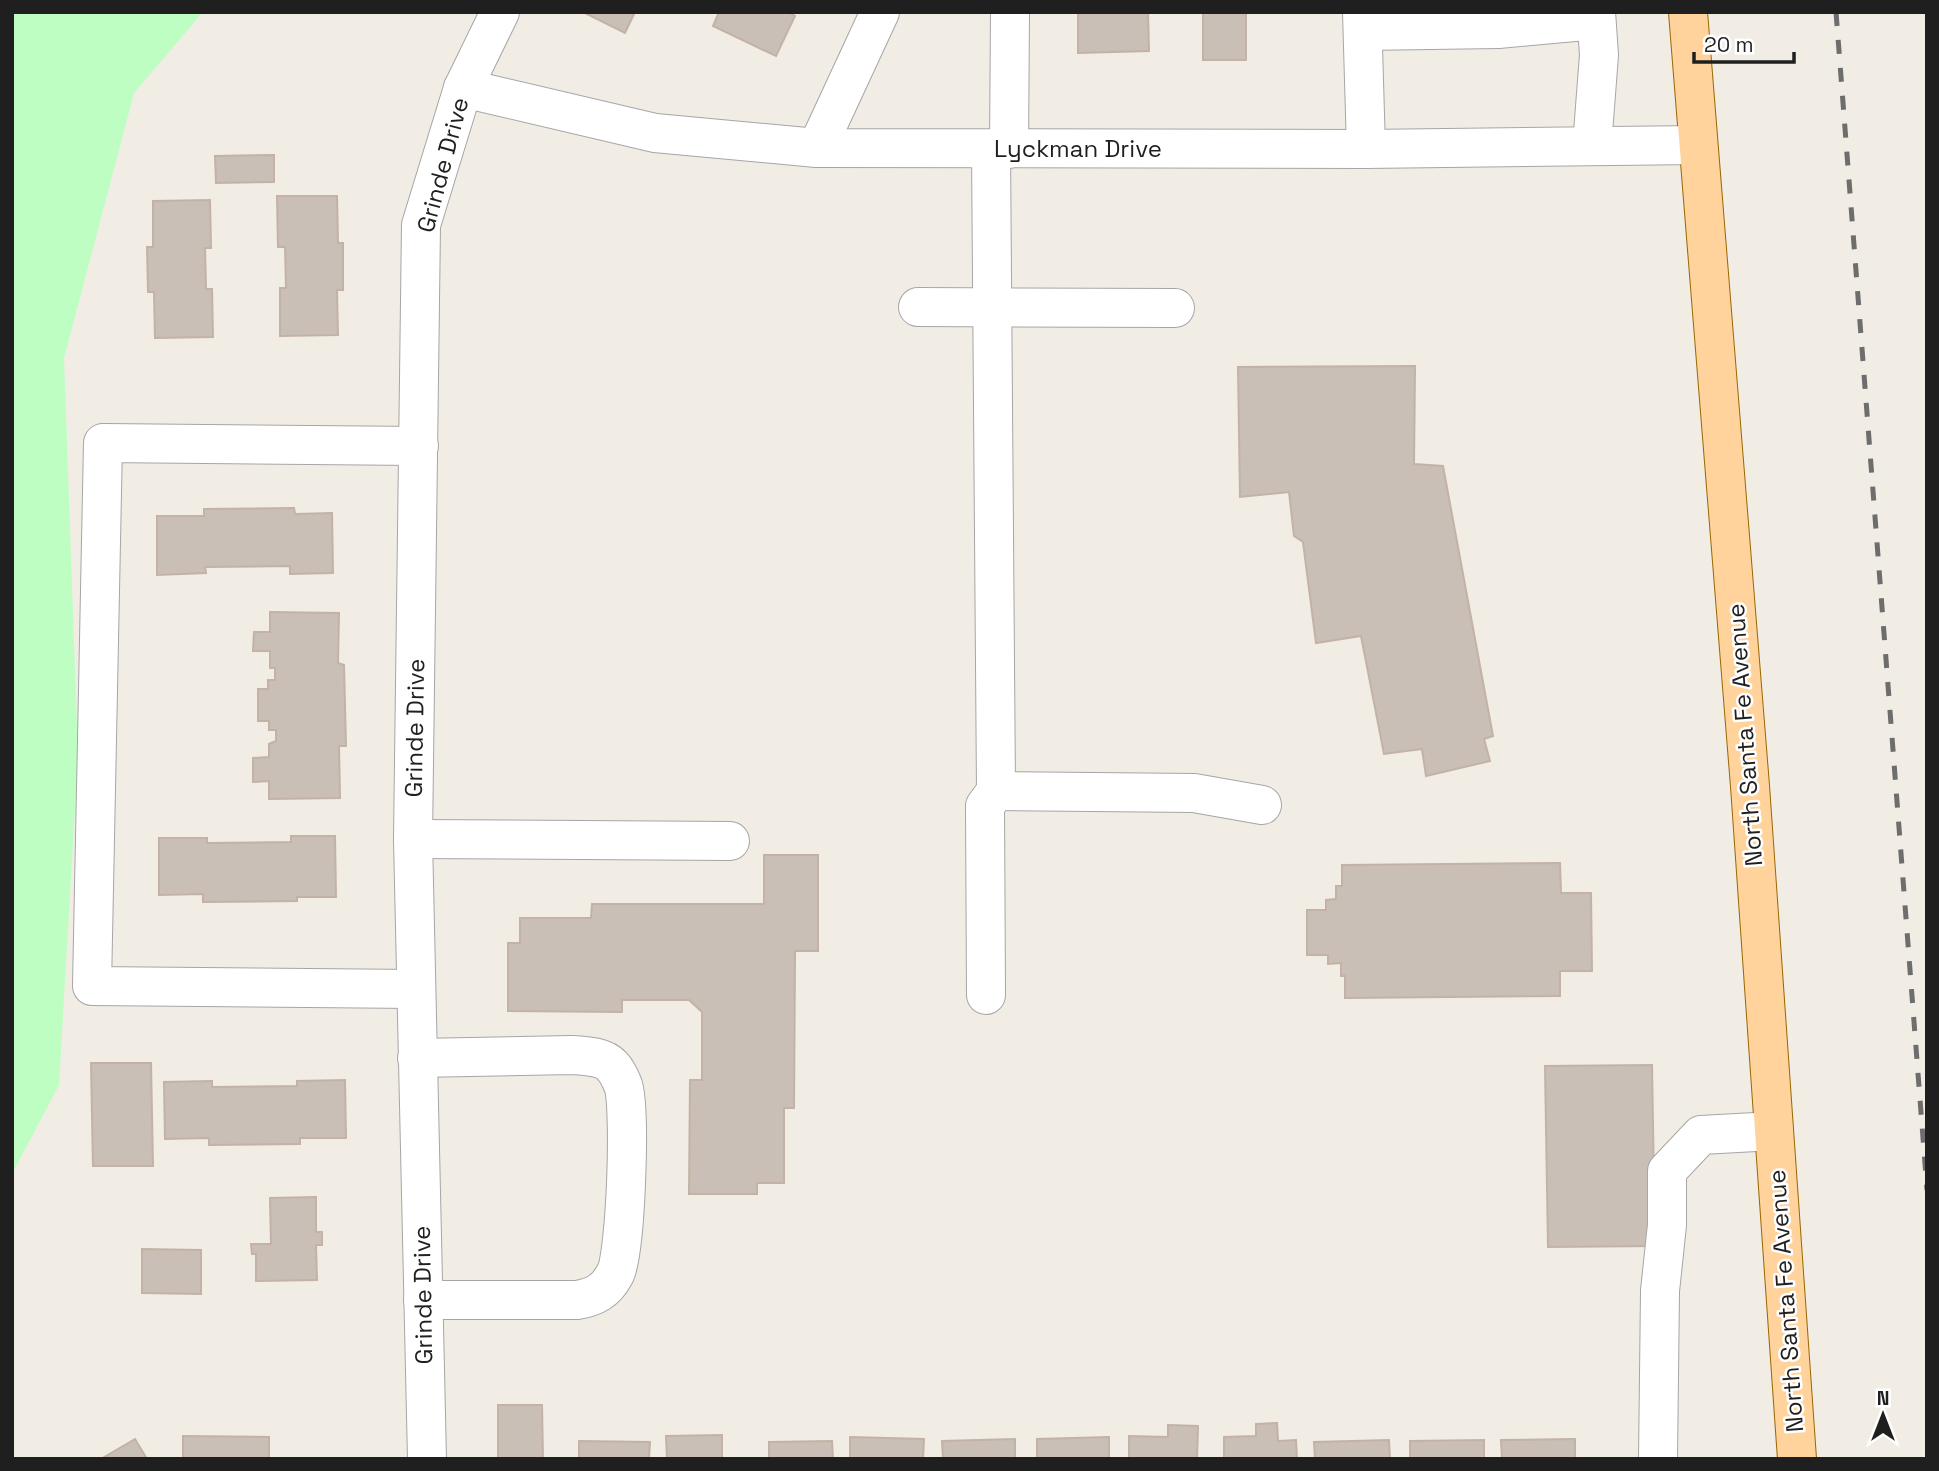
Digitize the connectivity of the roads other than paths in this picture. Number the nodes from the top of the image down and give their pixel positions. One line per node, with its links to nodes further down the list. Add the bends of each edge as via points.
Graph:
1 (500, 12): 7 (street, Grinde Drive)
2 (880, 12): 10 (street)
3 (1010, 12): 11 (street)
4 (1688, 12): 8 (main road, North Santa Fe Avenue)
5 (1596, 16): 6 (street, via 1498,29); 9 (street, via 1600,55)
6 (1362, 22): 12 (street)
7 (463, 88): 10 (street, Lyckman Drive, via 655,133); 16 (street, Grinde Drive, via 421,225)
8 (1698, 145): 9 (street, Lyckman Drive); 24 (main road, North Santa Fe Avenue)
9 (1592, 146): 12 (street, Lyckman Drive)
10 (817, 148): 11 (street, Lyckman Drive)
11 (1000, 149): 12 (street, Lyckman Drive); 14 (street)
12 (1366, 149)
13 (918, 307): 14 (street)
14 (993, 307): 15 (street); 17 (street)
15 (1175, 308)
16 (419, 446): 19 (street, Grinde Drive); 21 (street, via 103,443 92,986)
17 (996, 791): 18 (street, via 1194,793); 22 (street, via 985,806)
18 (1262, 805)
19 (413, 839): 20 (street); 21 (street, Grinde Drive)
20 (730, 841)
21 (415, 989): 23 (street, Grinde Drive)
22 (986, 995)
23 (417, 1058): 25 (street, Grinde Drive); 25 (street, via 595,1057 612,1065 623,1086 627,1130 622,1248 616,1273 596,1297)
24 (1774, 1131): 27 (street, via 1702,1135 1667,1171); 28 (main road, North Santa Fe Avenue)
25 (423, 1300): 26 (street, Grinde Drive)
26 (427, 1459)
27 (1658, 1459)
28 (1797, 1459)

